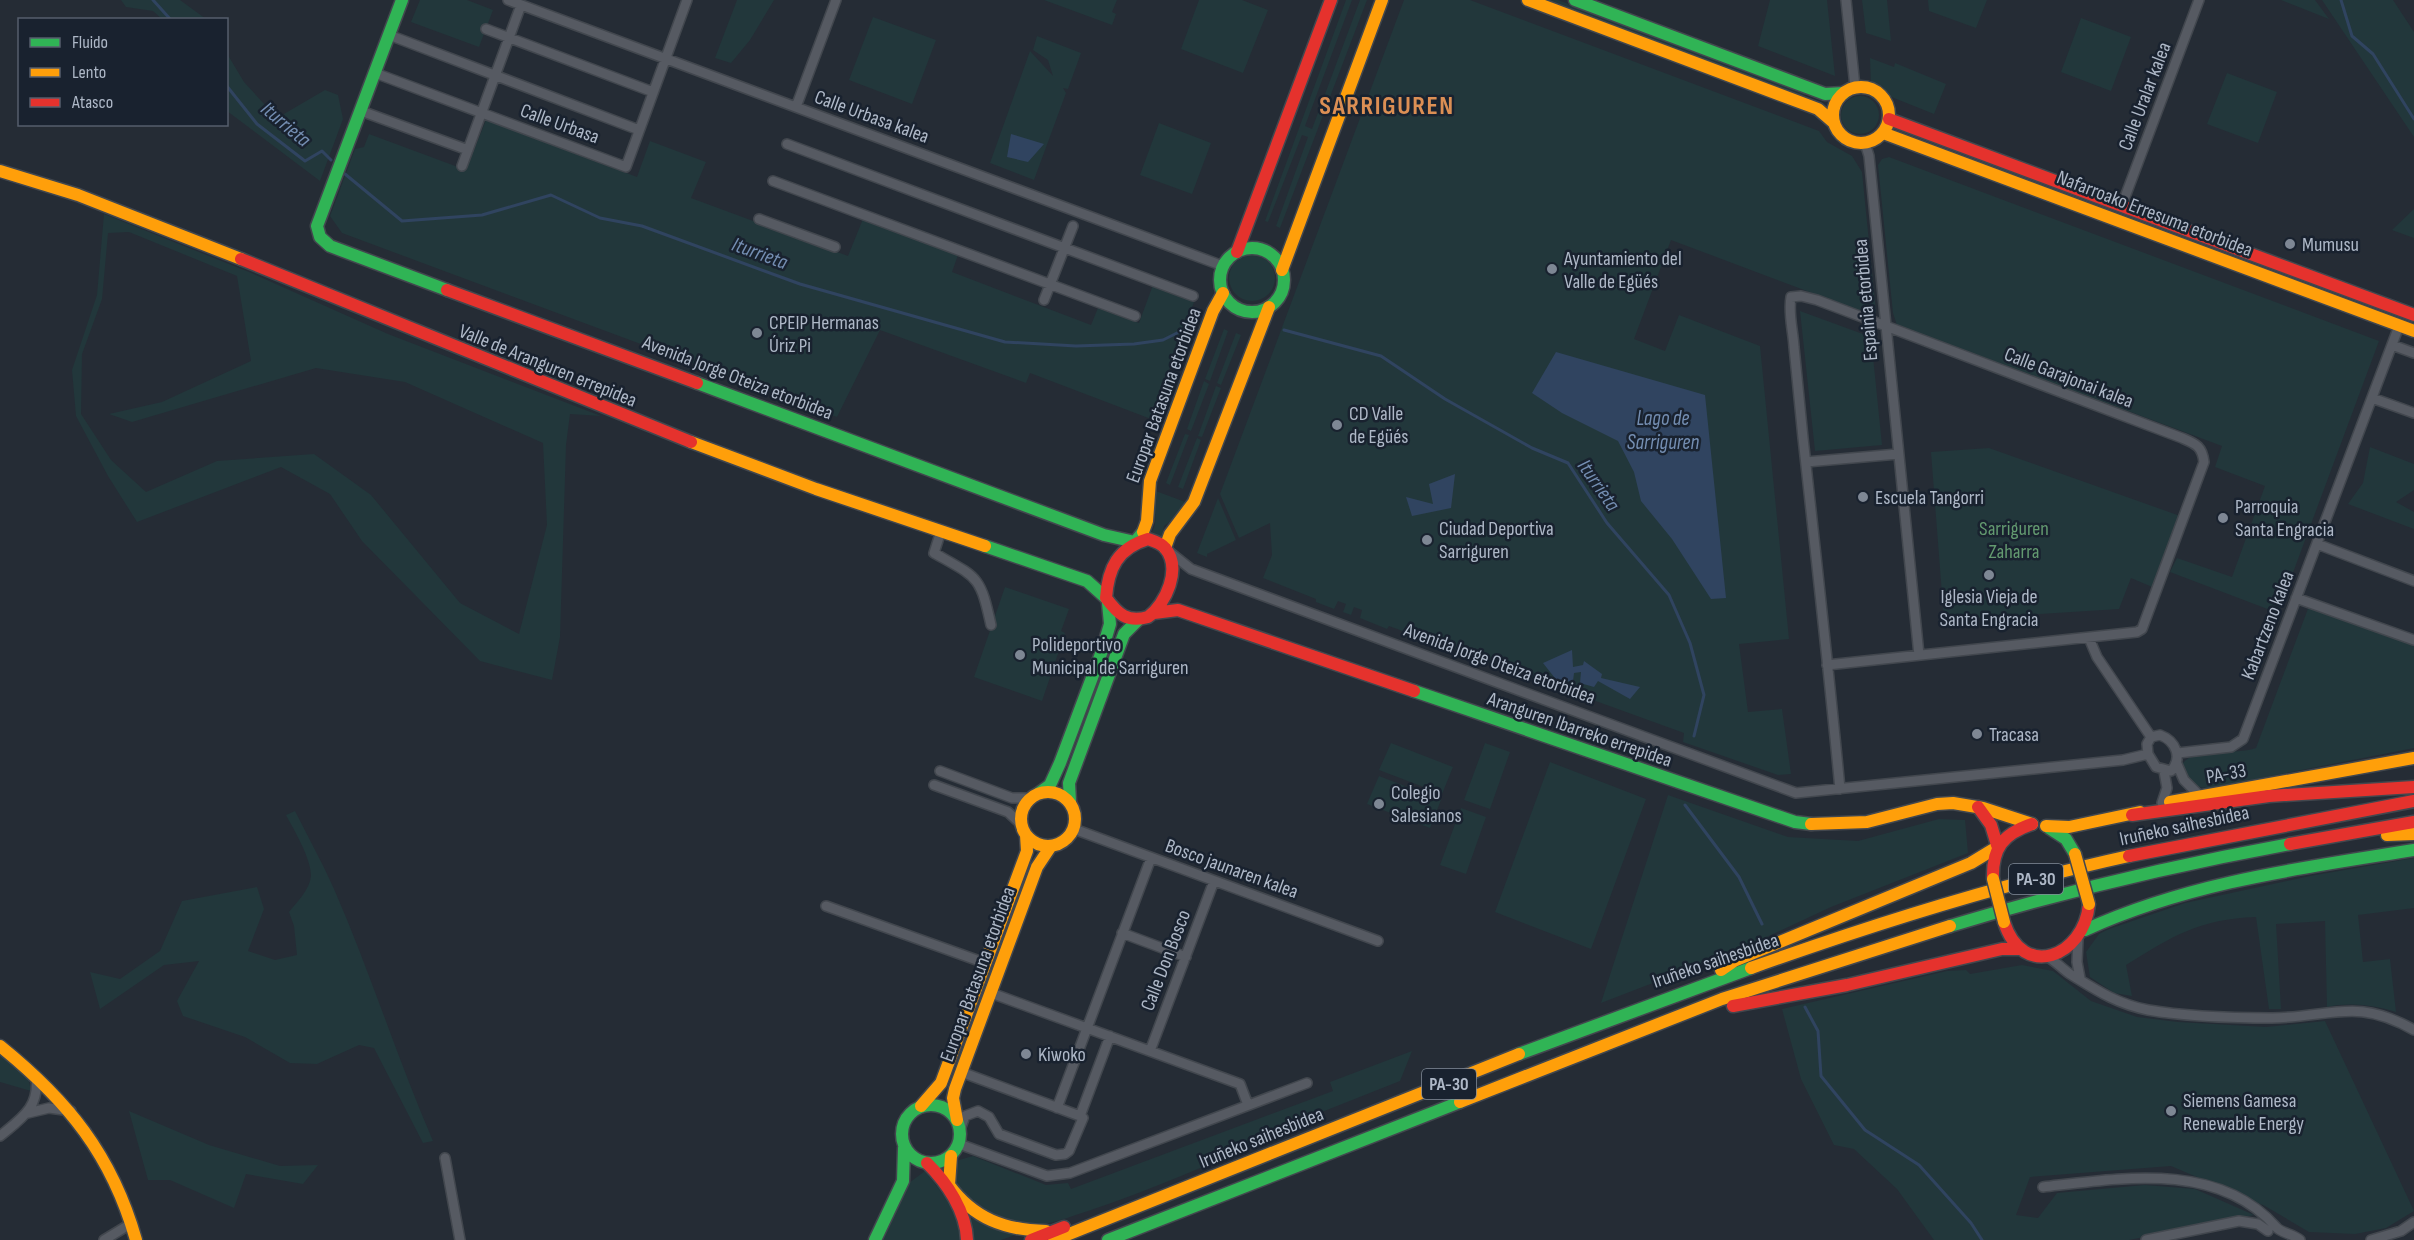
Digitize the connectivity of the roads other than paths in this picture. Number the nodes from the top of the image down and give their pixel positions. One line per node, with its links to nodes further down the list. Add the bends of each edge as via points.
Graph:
1 (402, 0): 12 (main road)
2 (687, 0): 14 (street)
3 (836, 0): 19 (street)
4 (1330, 0): 37 (main road)
5 (1382, 0): 39 (main road)
6 (1528, 0): 23 (main road, via 1818,109)
7 (1575, 0): 17 (main road, via 1825,94)
8 (1846, 0): 17 (street)
9 (2199, 0): 32 (street, Calle Uralar kalea)
10 (515, 2): 13 (street); 14 (street, Calle Urbasa kalea)
11 (486, 29): 13 (street)
12 (389, 35): 15 (main road); 16 (street, Calle Urbasa)
13 (509, 38): 16 (street); 18 (street)
14 (665, 58): 18 (street); 19 (street, Calle Urbasa kalea)
15 (375, 72): 20 (main road); 21 (street, Calle Urbasa)
16 (495, 76): 21 (street); 24 (street, Calle Urbasa)
17 (1849, 90): 22 (main road, via 1864,87 1880,94 1886,101); 23 (main road, via 1833,109)
18 (653, 92): 24 (street)
19 (796, 107): 38 (street, Calle Urbasa kalea)
20 (360, 111): 28 (street); 57 (main road, Avenida Jorge Oteiza etorbidea, via 317,226 320,237 330,246)
21 (482, 113): 24 (street, Calle Urbasa, via 626,167); 28 (street)
22 (1889, 119): 25 (main road); 32 (main road, Nafarroako Erresuma etorbidea)
23 (1833, 122): 26 (main road, via 1846,139)
24 (639, 130)
25 (1883, 133): 26 (main road); 48 (main road, Nafarroako Erresuma etorbidea)
26 (1865, 143): 47 (street, Espainia etorbidea)
27 (787, 144): 36 (street)
28 (468, 150): 29 (street)
29 (462, 166)
30 (0, 171): 56 (main road, Valle de Aranguren errepidea, via 150,222 658,431)
31 (773, 181): 40 (street)
32 (2122, 206): 45 (main road, Nafarroako Erresuma etorbidea)
33 (759, 219): 35 (street)
34 (1073, 226): 36 (street)
35 (835, 247)
36 (1064, 248): 40 (street); 42 (street)
37 (1237, 252): 38 (main road); 39 (main road, via 1264,250)
38 (1223, 267): 41 (main road)
39 (1282, 270): 44 (main road, via 1282,291)
40 (1050, 285): 43 (street); 46 (street)
41 (1223, 293): 44 (main road, via 1238,308 1248,311); 58 (main road, Europar Batasuna etorbidea, via 1147,491 1148,523)
42 (1193, 296)
43 (1044, 300)
44 (1269, 307): 60 (main road, via 1192,507 1170,531)
45 (2414, 315)
46 (1136, 316)
47 (1885, 326): 54 (street, Espainia etorbidea); 55 (street, Calle Garajonai kalea, via 1816,300 1791,297); 72 (street, Calle Garajonai kalea, via 2189,441 2203,451 2204,462 2142,629)
48 (2399, 326): 49 (main road, Nafarroako Erresuma etorbidea); 50 (street, Kabartzeno kalea)
49 (2414, 331)
50 (2392, 345): 51 (street); 52 (street, Kabartzeno kalea)
51 (2414, 353)
52 (2372, 398): 53 (street); 59 (street, Kabartzeno kalea)
53 (2414, 413)
54 (1898, 454): 55 (street); 74 (street, Espainia etorbidea)
55 (1806, 462): 75 (street, Calle Garajonai kalea)
56 (942, 531): 63 (main road, Valle de Aranguren errepidea); 71 (street, via 934,553 975,578 983,589)
57 (1104, 535): 58 (main road, Avenida Jorge Oteiza etorbidea); 61 (main road, via 1114,552)
58 (1135, 542): 60 (main road, via 1148,539); 61 (main road, via 1123,549)
59 (2316, 544): 64 (street); 66 (street, Kabartzeno kalea)
60 (1165, 549): 62 (street, Avenida Jorge Oteiza etorbidea); 65 (main road, via 1170,564)
61 (1110, 569): 63 (main road); 67 (main road)
62 (1191, 569): 65 (street, via 1181,570); 85 (street, Avenida Jorge Oteiza etorbidea, via 1796,793)
63 (1087, 581): 67 (main road)
64 (2414, 581)
65 (1169, 585): 68 (main road); 69 (main road)
66 (2296, 598): 73 (street); 77 (street, Kabartzeno kalea, via 2243,739 2230,747)
67 (1107, 600): 70 (main road, via 1120,616); 86 (main road, via 1110,624 1102,651 1050,785)
68 (1178, 610): 69 (main road); 91 (main road, Aranguren Ibarreko errepidea, via 1795,822 1851,825 1938,803)
69 (1154, 613): 70 (main road)
70 (1138, 620): 88 (main road, via 1124,634 1069,783)
71 (991, 626)
72 (2090, 639): 74 (street, Calle Garajonai kalea); 76 (street, via 2097,657)
73 (2414, 640)
74 (1919, 655): 75 (street, Calle Garajonai kalea)
75 (1827, 665): 85 (street, Calle Garajonai kalea)
76 (2151, 737): 77 (street, via 2167,738); 78 (street)
77 (2178, 753): 80 (street)
78 (2148, 754): 82 (street, via 2156,767); 85 (street, via 2123,760)
79 (2414, 758): 87 (main road, PA-33)
80 (2177, 764): 82 (street, via 2171,771); 87 (street, via 2184,780)
81 (940, 771): 86 (street, via 1012,798)
82 (2164, 771): 90 (street, via 2167,788)
83 (934, 785): 97 (street, via 1008,812)
84 (2414, 787): 92 (main road, via 2269,796)
85 (1840, 789)
86 (1035, 796): 88 (main road, via 1055,792); 97 (main road, via 1021,814)
87 (2201, 797): 90 (main road, PA-33)
88 (1070, 801): 96 (main road, via 1076,815)
89 (2414, 801): 106 (main road, Iruñeko saihesbidea / PA-30, via 2190,842 2020,882)
90 (2162, 803): 92 (main road, PA-33)
91 (1978, 807): 94 (main road, Aranguren Ibarreko errepidea); 100 (main road, via 1991,825)
92 (2132, 815): 95 (main road, PA-33, via 2069,827)
93 (2414, 822): 103 (main road, Iruñeko saihesbidea / PA-30)
94 (2032, 824): 95 (main road); 100 (main road, via 2006,836)
95 (2046, 826): 108 (main road, bridge, via 2066,839 2075,854 2089,904 2089,920)
96 (1074, 829): 99 (main road, via 1065,841); 102 (street, Bosco jaunaren kalea)
97 (1024, 830): 99 (main road, via 1033,842); 113 (main road, Europar Batasuna etorbidea, via 1027,851)
98 (2414, 834): 103 (main road)
99 (1051, 846): 116 (main road, Europar Batasuna etorbidea, via 1037,867)
100 (1995, 847): 110 (main road, bridge, via 1991,862 1993,879 2011,940); 114 (main road, via 1971,863 1835,917)
101 (2414, 850): 108 (main road, via 2202,889 2138,907)
102 (1151, 858): 104 (street, Bosco jaunaren kalea); 107 (street)
103 (2213, 858): 125 (main road, Iruñeko saihesbidea / PA-30, via 2056,894 1857,955 1722,999)
104 (1214, 881): 109 (street, Bosco jaunaren kalea); 112 (street, Calle Don Bosco)
105 (826, 906): 113 (street, Europar Batasuna etorbidea)
106 (1934, 909): 114 (main road, via 1841,931); 146 (main road, Iruñeko saihesbidea / PA-30, via 1667,996)
107 (1122, 933): 112 (street); 117 (street)
108 (2082, 935): 111 (main road, via 2067,949); 115 (street, via 2077,962)
109 (1378, 941)
110 (2021, 949): 111 (main road); 125 (main road, via 2002,949 1847,985 1745,1002 1538,1079)
111 (2044, 955): 115 (street)
112 (1186, 957): 121 (street, Calle Don Bosco)
113 (985, 963): 127 (main road, Europar Batasuna etorbidea, via 940,1083)
114 (1721, 970): 146 (main road, via 1602,1014)
115 (2080, 978): 118 (street, via 2109,999 2149,1010 2273,1018 2354,1010 2392,1017)
116 (991, 993): 117 (street); 122 (main road, Europar Batasuna etorbidea)
117 (1088, 1028): 119 (street); 128 (street)
118 (2414, 1030)
119 (1110, 1036): 121 (street); 131 (street)
120 (0, 1046): 123 (main road)
121 (1150, 1051): 126 (street, via 1240,1084)
122 (961, 1072): 128 (street); 132 (main road, Europar Batasuna etorbidea, via 953,1098)
123 (36, 1074): 129 (main road); 130 (street, via 38,1095)
124 (1307, 1083): 126 (street)
125 (1506, 1084): 153 (main road, Iruñeko saihesbidea / PA-30)
126 (1248, 1105): 140 (street)
127 (921, 1106): 132 (main road, via 937,1105 952,1113); 135 (main road, via 912,1111 902,1128)
128 (1057, 1108): 131 (street)
129 (71, 1111): 130 (street, via 49,1108); 144 (main road, via 109,1164)
130 (28, 1113): 133 (street)
131 (1080, 1116): 136 (street, via 1080,1128)
132 (959, 1125): 134 (main road); 136 (street, via 965,1116 978,1111 989,1116 999,1134)
133 (0, 1137)
134 (959, 1144): 137 (main road); 140 (street, via 1047,1176)
135 (904, 1147): 139 (main road); 141 (main road)
136 (1063, 1154): 140 (street)
137 (951, 1156): 139 (main road); 146 (main road, via 949,1185 979,1217 1011,1229)
138 (445, 1158): 149 (street)
139 (925, 1163): 141 (main road); 151 (main road, via 939,1176 962,1213)
140 (1070, 1173)
141 (903, 1181): 150 (main road)
142 (2043, 1187): 145 (street, via 2121,1178 2203,1184 2253,1205)
143 (2414, 1222): 156 (street, via 2401,1231)
144 (132, 1223): 147 (street); 148 (main road)
145 (2270, 1233): 154 (street, via 2258,1224 2238,1221); 155 (street)
146 (1056, 1235): 152 (main road)
147 (104, 1240)
148 (136, 1240)
149 (460, 1240)
150 (876, 1240)
151 (967, 1240)
152 (1031, 1240)
153 (1108, 1240)
154 (2146, 1240)
155 (2300, 1240)
156 (2371, 1240)

